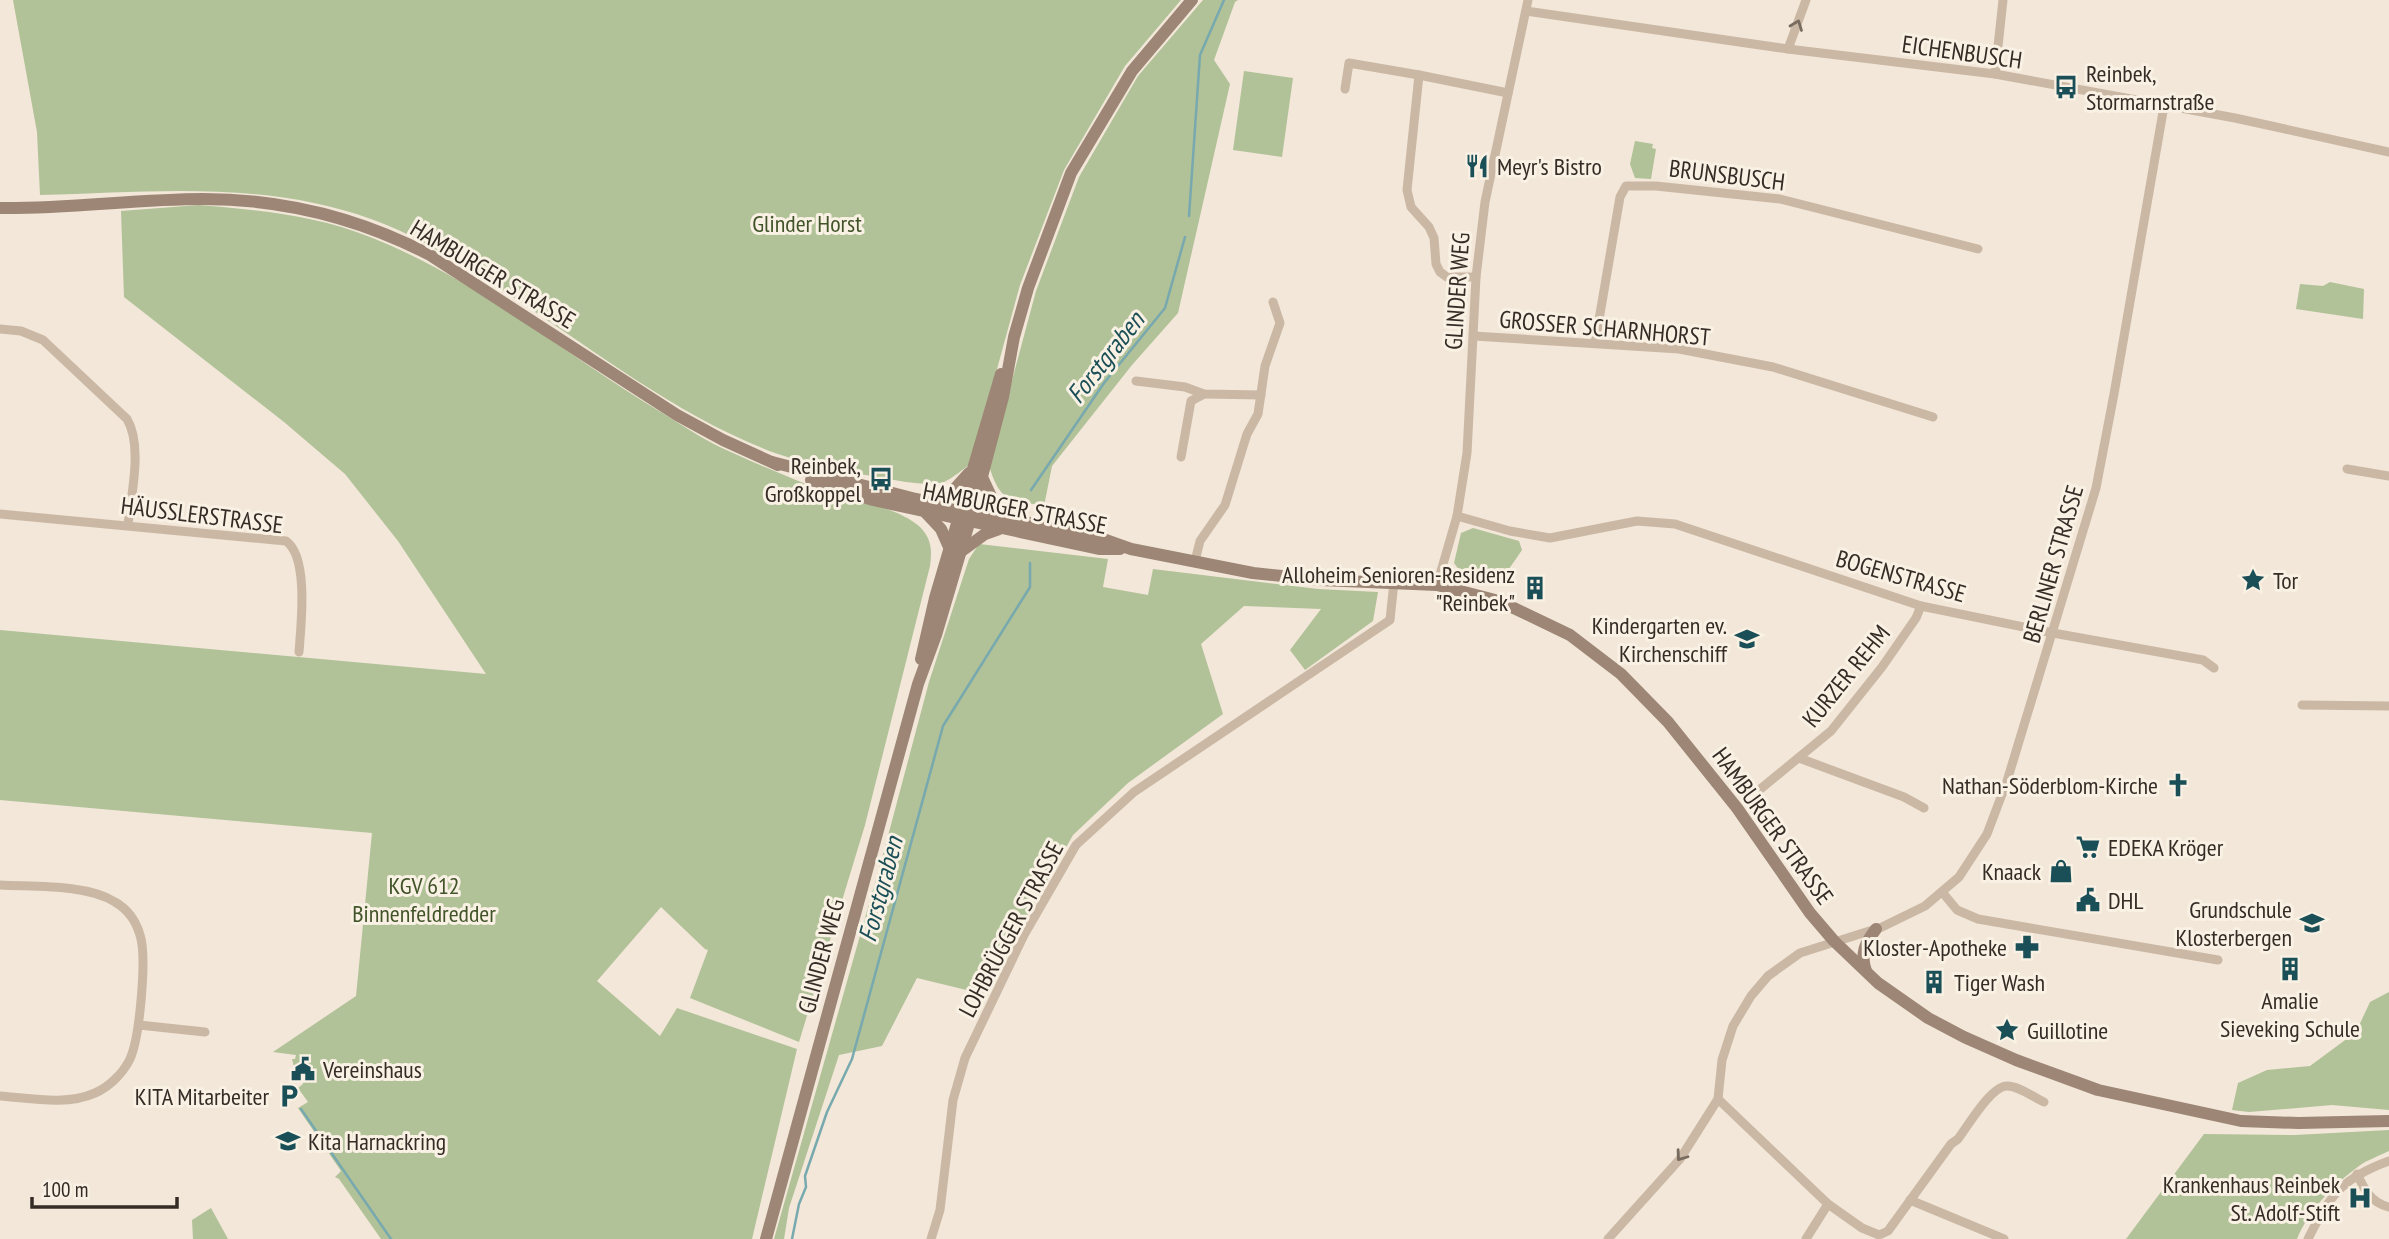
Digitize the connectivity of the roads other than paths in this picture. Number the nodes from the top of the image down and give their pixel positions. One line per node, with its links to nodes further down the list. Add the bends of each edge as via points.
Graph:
1 (1192, 0): 26 (main road, GLINDER WEG, via 1132,71 1071,173 994,395)
2 (1528, 0): 5 (street, GLINDER WEG)
3 (1806, 0): 6 (street, one-way to 3)
4 (2003, 0): 7 (street)
5 (1526, 11): 6 (street, EICHENBUSCH); 10 (street, GLINDER WEG)
6 (1788, 49): 7 (street, EICHENBUSCH)
7 (1995, 74): 11 (street, EICHENBUSCH)
8 (1419, 75): 9 (street, via 1349,63); 10 (street); 15 (street, via 1408,199 1429,228 1440,272)
9 (1345, 89)
10 (1508, 93): 15 (street, GLINDER WEG, via 1485,202)
11 (2164, 106): 12 (street, EICHENBUSCH); 41 (street, BERLINER STRASSE, via 2101,465)
12 (2389, 152)
13 (0, 208): 28 (main road, HAMBURGER STRASSE, via 233,200 340,217 398,239 460,272 677,415 772,462 834,489)
14 (1978, 248): 19 (street, BRUNSBUSCH, via 1780,199 1626,186 1620,197)
15 (1476, 277): 18 (street, GLINDER WEG)
16 (1273, 302): 22 (street, via 1280,323 1265,366)
17 (0, 329): 33 (street, via 22,331 43,340 127,419 135,449)
18 (1474, 336): 19 (street, GROSSER SCHARNHORST); 31 (street, GLINDER WEG, via 1468,442)
19 (1595, 342): 23 (street, GROSSER SCHARNHORST, via 1679,349 1773,367)
20 (1136, 381): 21 (street)
21 (1204, 394): 22 (street); 24 (street, via 1191,401)
22 (1261, 395): 37 (street, via 1225,505 1200,541)
23 (1933, 418)
24 (1181, 457)
25 (2347, 469): 27 (street)
26 (977, 472): 28 (main road); 30 (main road, GLINDER WEG); 32 (main road, via 995,505)
27 (2389, 477)
28 (927, 507): 30 (main road, HAMBURGER STRASSE); 36 (main road)
29 (0, 514): 33 (street, HÄUSSLERSTRASSE)
30 (965, 515): 32 (main road, HAMBURGER STRASSE); 34 (main road, HAMBURGER STRASSE); 36 (main road, GLINDER WEG)
31 (1457, 516): 39 (street, GLINDER WEG); 40 (street, BOGENSTRASSE, via 1541,538 1637,521 1675,524)
32 (1020, 522): 35 (main road, HAMBURGER STRASSE)
33 (128, 525): 42 (street, HÄUSSLERSTRASSE, via 278,539 292,545 303,586)
34 (999, 529): 35 (main road, HAMBURGER STRASSE, via 1099,549); 36 (main road)
35 (1131, 549): 37 (main road, HAMBURGER STRASSE)
36 (954, 550): 69 (main road, GLINDER WEG, via 925,634 918,684)
37 (1195, 561): 38 (main road, HAMBURGER STRASSE, via 1283,577)
38 (1394, 582): 39 (main road, HAMBURGER STRASSE); 70 (street, LOHBRÜGGER STRASSE, via 1390,620 1134,792 1076,845 1024,935 965,1058 953,1100 940,1210)
39 (1437, 585): 52 (main road, HAMBURGER STRASSE, via 1499,601 1545,622 1598,654 1621,674 1668,722 1737,808)
40 (1921, 606): 41 (street, BOGENSTRASSE); 46 (street, KURZER REHM, via 1882,667 1831,732)
41 (2053, 633): 43 (street, BOGENSTRASSE, via 2203,660); 50 (street, BERLINER STRASSE, via 1987,834)
42 (299, 652)
43 (2214, 668)
44 (2302, 705): 45 (street)
45 (2389, 706)
46 (1799, 758): 47 (street, KURZER REHM); 48 (street)
47 (1758, 790)
48 (1924, 808)
49 (0, 885): 56 (street, via 87,891 124,908 137,925 142,942)
50 (1943, 893): 51 (street, BERLINER STRASSE); 53 (street, via 1957,911 1978,919)
51 (1876, 929): 52 (street, BERLINER STRASSE); 54 (main road, via 1864,948)
52 (1834, 941): 54 (main road, HAMBURGER STRASSE); 60 (street, BERLINER STRASSE, via 1783,963 1751,996 1728,1041)
53 (2218, 960)
54 (1866, 972): 62 (main road, HAMBURGER STRASSE, via 1947,1029 2098,1090 2241,1121)
55 (190, 1020): 57 (street)
56 (139, 1025): 57 (street); 59 (street, via 125,1068 94,1093 62,1100)
57 (172, 1028): 58 (street)
58 (205, 1032)
59 (0, 1096)
60 (1718, 1099): 66 (street); 71 (street, one-way to 71, via 1680,1159)
61 (2044, 1102): 65 (street, via 2013,1087 1994,1090)
62 (2389, 1121)
63 (2389, 1161): 64 (street)
64 (2357, 1174): 67 (street, via 2365,1191); 74 (street, via 2337,1191)
65 (1910, 1200): 68 (street); 73 (street)
66 (1828, 1204): 68 (street); 72 (street)
67 (2389, 1207)
68 (1879, 1237)
69 (766, 1239)
70 (931, 1239)
71 (1608, 1239)
72 (1806, 1239)
73 (2004, 1239)
74 (2308, 1239)

